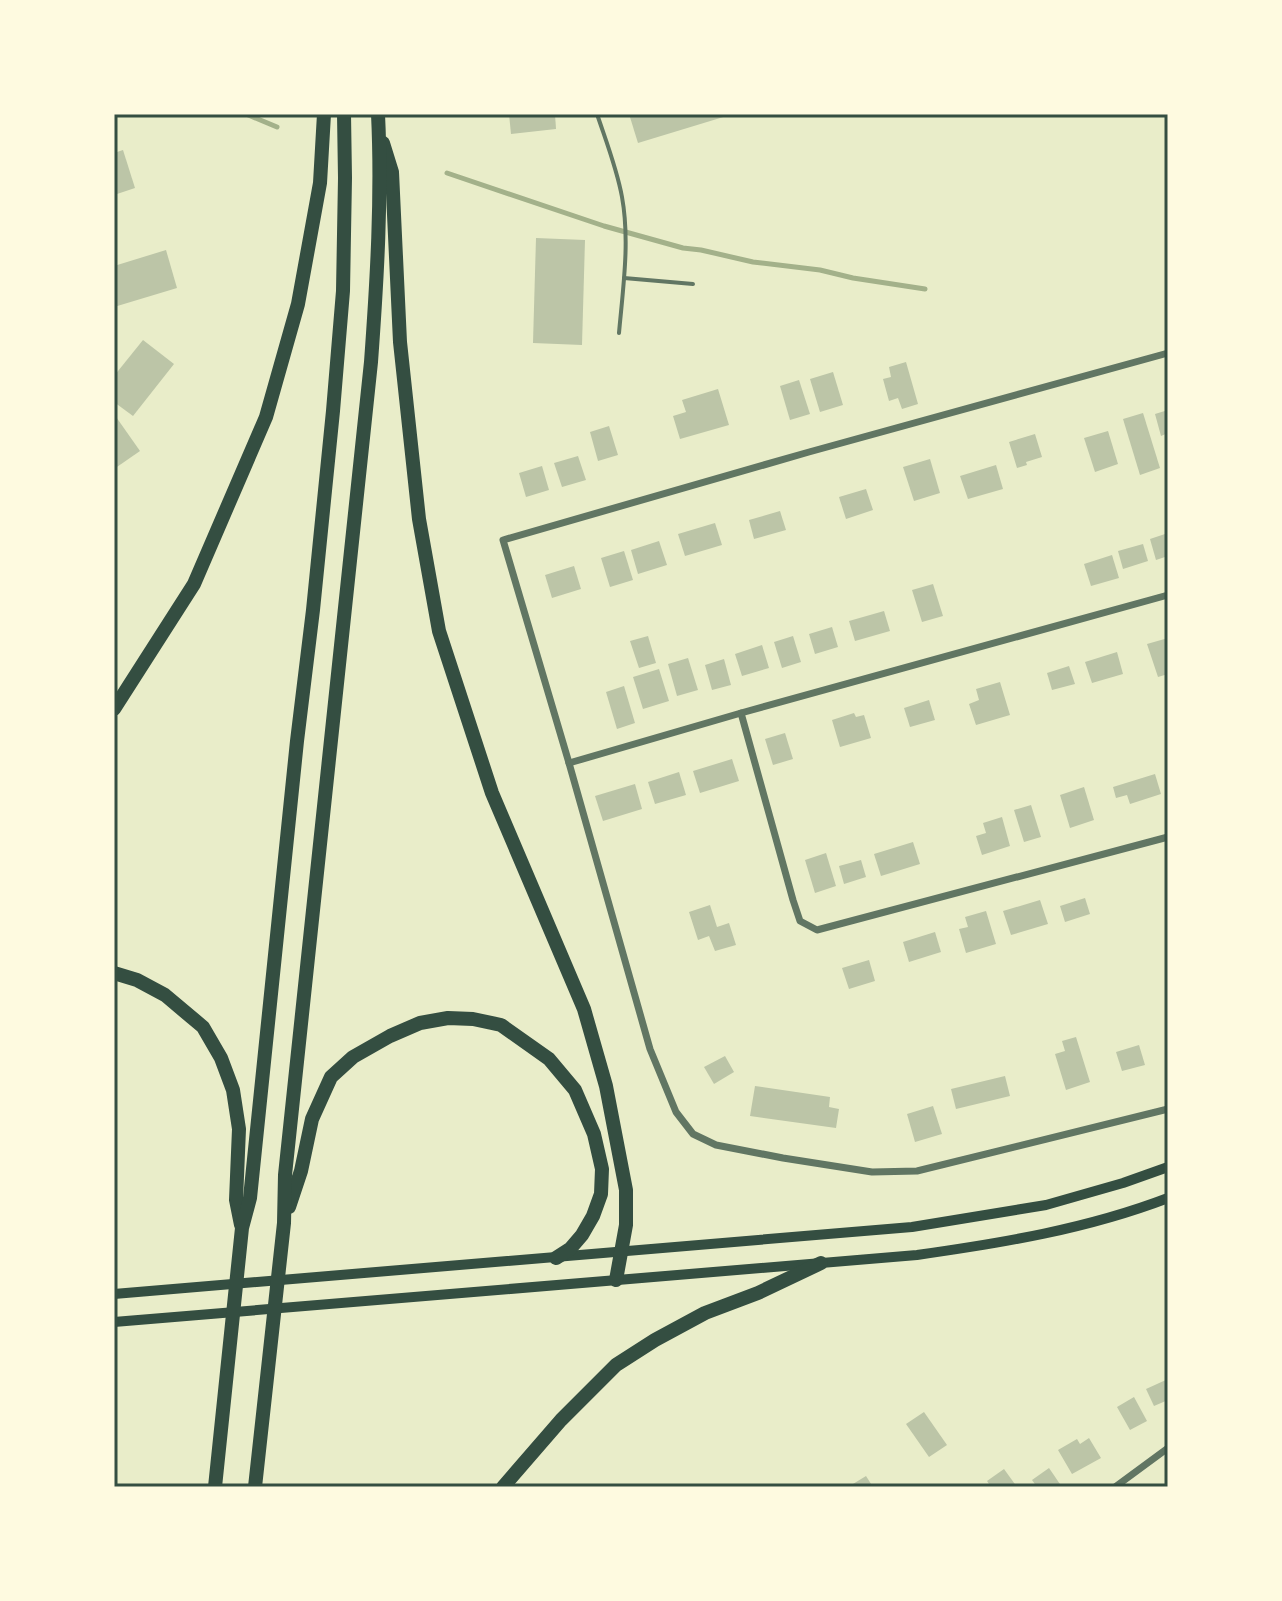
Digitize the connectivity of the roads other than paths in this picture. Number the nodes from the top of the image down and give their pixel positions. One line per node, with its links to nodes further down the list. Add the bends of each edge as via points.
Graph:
1 (324, 114): 10 (highway, via 320,183 298,304 266,417 194,584)
2 (344, 114): 19 (highway, via 343,291 333,411 250,1198)
3 (597, 114): 5 (lane, via 622,196)
4 (378, 121): 18 (highway, via 371,362); 20 (highway, via 392,172 400,342 419,519 439,631 492,793 584,1009 606,1086 626,1190)
5 (624, 278): 6 (lane); 7 (lane)
6 (693, 284)
7 (619, 333)
8 (1168, 353): 12 (street, via 503,540)
9 (1168, 595): 11 (street)
10 (114, 709)
11 (741, 713): 12 (street); 13 (street, via 800,921 817,930)
12 (569, 763): 15 (street, via 650,1049 676,1112 693,1134 716,1145 783,1158 872,1172 917,1171)
13 (1168, 837)
14 (114, 973): 19 (highway, via 165,995 203,1027 221,1058 239,1129 236,1200)
15 (1168, 1109)
16 (1168, 1167): 20 (main road, via 1046,1205 973,1218)
17 (1168, 1198): 22 (main road, via 997,1244)
18 (284, 1223): 21 (highway, via 312,1119 331,1077 353,1057 420,1023 473,1019 501,1025 549,1059 575,1090 594,1134 601,1194 582,1235); 28 (highway)
19 (242, 1228): 27 (highway)
20 (622, 1251): 21 (main road); 23 (highway)
21 (556, 1258): 24 (main road)
22 (821, 1263): 23 (main road); 29 (highway, via 705,1313 616,1365)
23 (616, 1280): 25 (main road)
24 (114, 1294)
25 (114, 1322)
26 (1168, 1448): 30 (street)
27 (215, 1487)
28 (255, 1487)
29 (503, 1487)
30 (1115, 1487)

